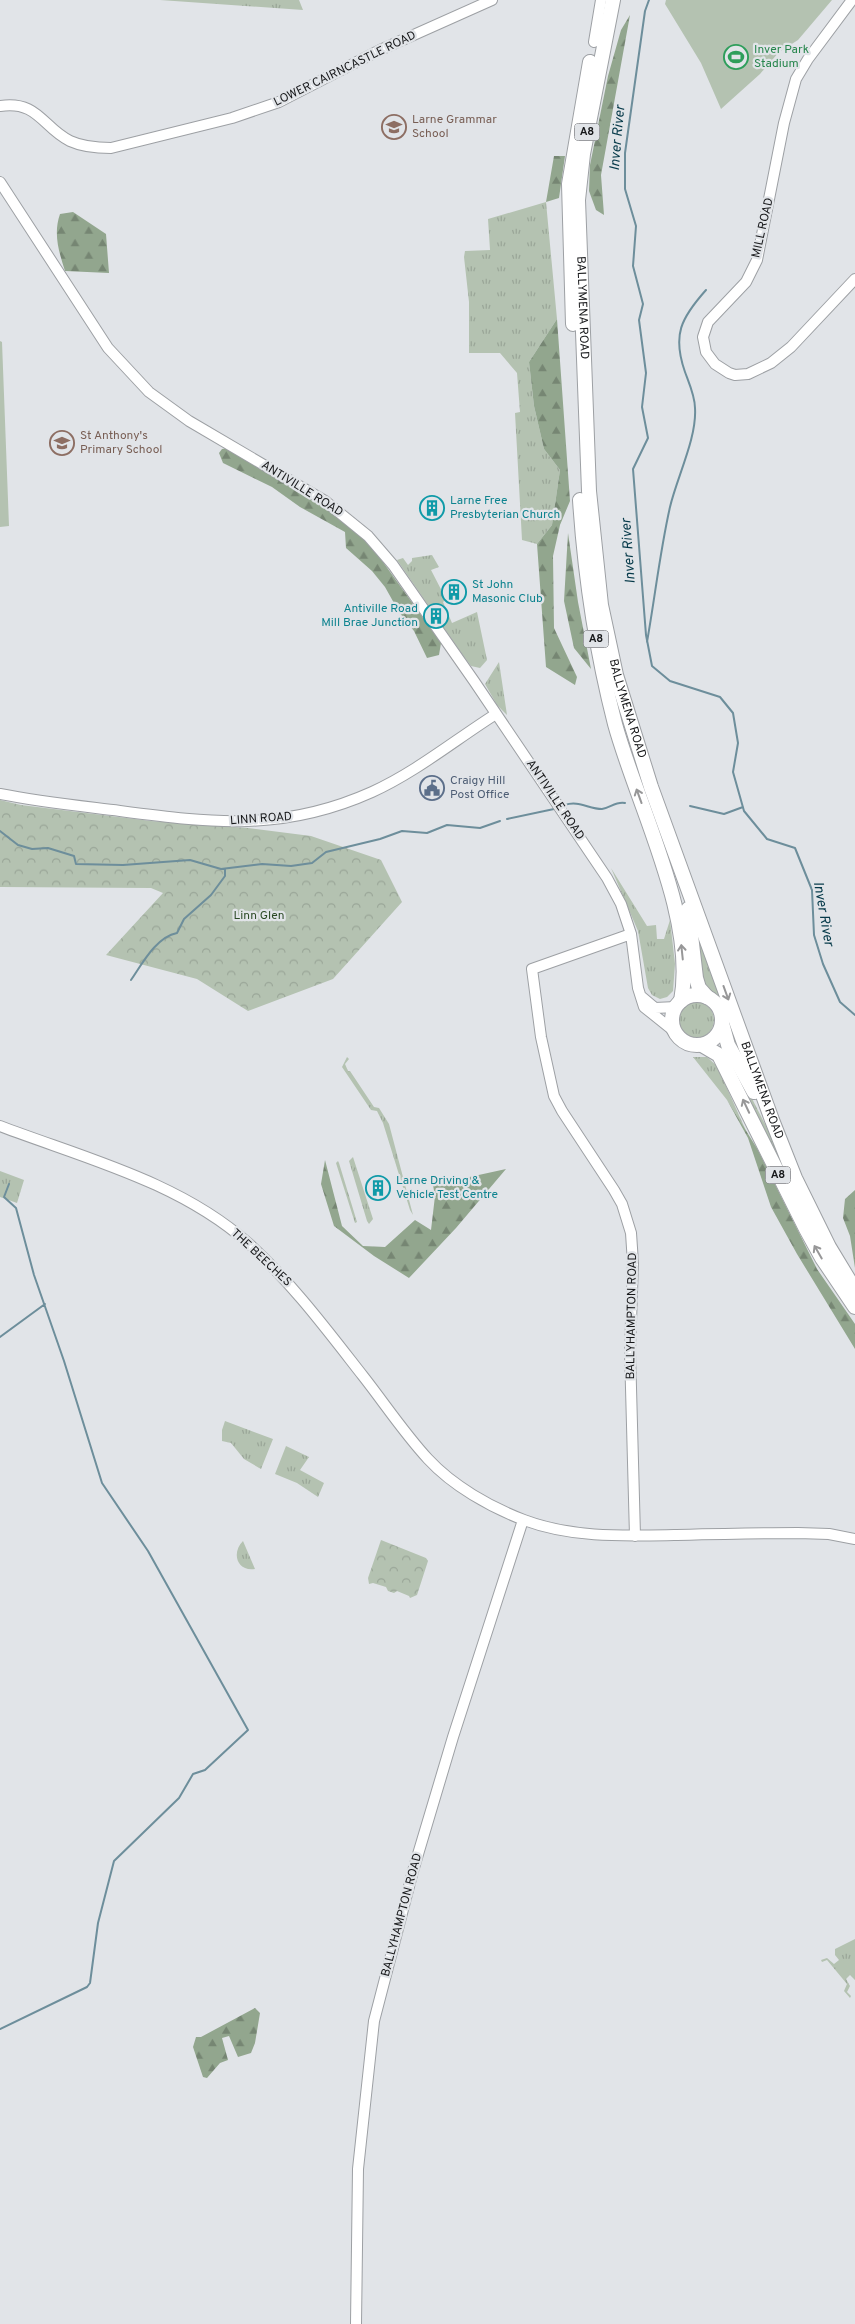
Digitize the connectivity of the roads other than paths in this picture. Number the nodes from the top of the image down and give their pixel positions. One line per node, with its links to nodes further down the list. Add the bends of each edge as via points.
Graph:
1 (492, 0): 7 (street, LOWER CAIRNCASTLE ROAD, via 380,50 279,102 232,118 111,148 92,148 69,141 28,109)
2 (601, 0): 6 (street)
3 (605, 0): 6 (highway, A8)
4 (613, 0): 12 (highway, BALLYMENA ROAD / A8, via 579,186 589,491 601,605 616,675)
5 (852, 0): 9 (street, MILL ROAD, via 804,66 793,87 757,260 746,282 708,322 703,338 706,352 715,364 735,375 748,374 771,363 791,347)
6 (594, 42): 16 (highway, BALLYMENA ROAD / A8, one-way to 6, via 684,975 679,930 663,866 631,775 607,690 582,533 568,184)
7 (0, 106)
8 (0, 182): 10 (street, ANTIVILLE ROAD, via 95,329 132,376 167,406 325,501 354,523 392,565)
9 (855, 279)
10 (496, 714): 11 (street, LINN ROAD, via 375,791 332,808 283,820 203,822); 13 (street, ANTIVILLE ROAD, via 607,878 621,904)
11 (0, 794)
12 (670, 841): 15 (highway, A8, via 689,912 696,978); 21 (highway, BALLYMENA ROAD / A8, one-way to 21)
13 (631, 934): 14 (street, ANTIVILLE ROAD); 25 (street, BALLYHAMPTON ROAD, via 532,969 554,1096 622,1204 631,1233 634,1263 630,1351)
14 (640, 994): 16 (street, via 655,1008); 18 (street, ANTIVILLE ROAD, via 648,1012)
15 (707, 997): 16 (highway, via 693,996); 17 (highway, A8, via 719,1007)
16 (679, 1004): 18 (highway, A8, via 673,1015)
17 (722, 1023): 19 (highway, via 716,1037); 21 (highway, A8, via 728,1045)
18 (674, 1031): 19 (highway, A8, via 686,1043)
19 (702, 1045): 23 (highway, BALLYMENA ROAD / A8, one-way to 19, via 806,1230 719,1056)
20 (0, 1126): 24 (street, THE BEECHES, via 128,1174 219,1220 248,1243 302,1297 434,1465 471,1493)
21 (795, 1178): 22 (highway, BALLYMENA ROAD / A8, via 829,1247)
22 (855, 1290)
23 (855, 1307)
24 (523, 1520): 25 (street, THE BEECHES, via 574,1533); 27 (street, BALLYHAMPTON ROAD, via 453,1737 374,2021 358,2168)
25 (635, 1536): 26 (street, THE BEECHES, via 798,1533)
26 (855, 1539)
27 (356, 2324)

